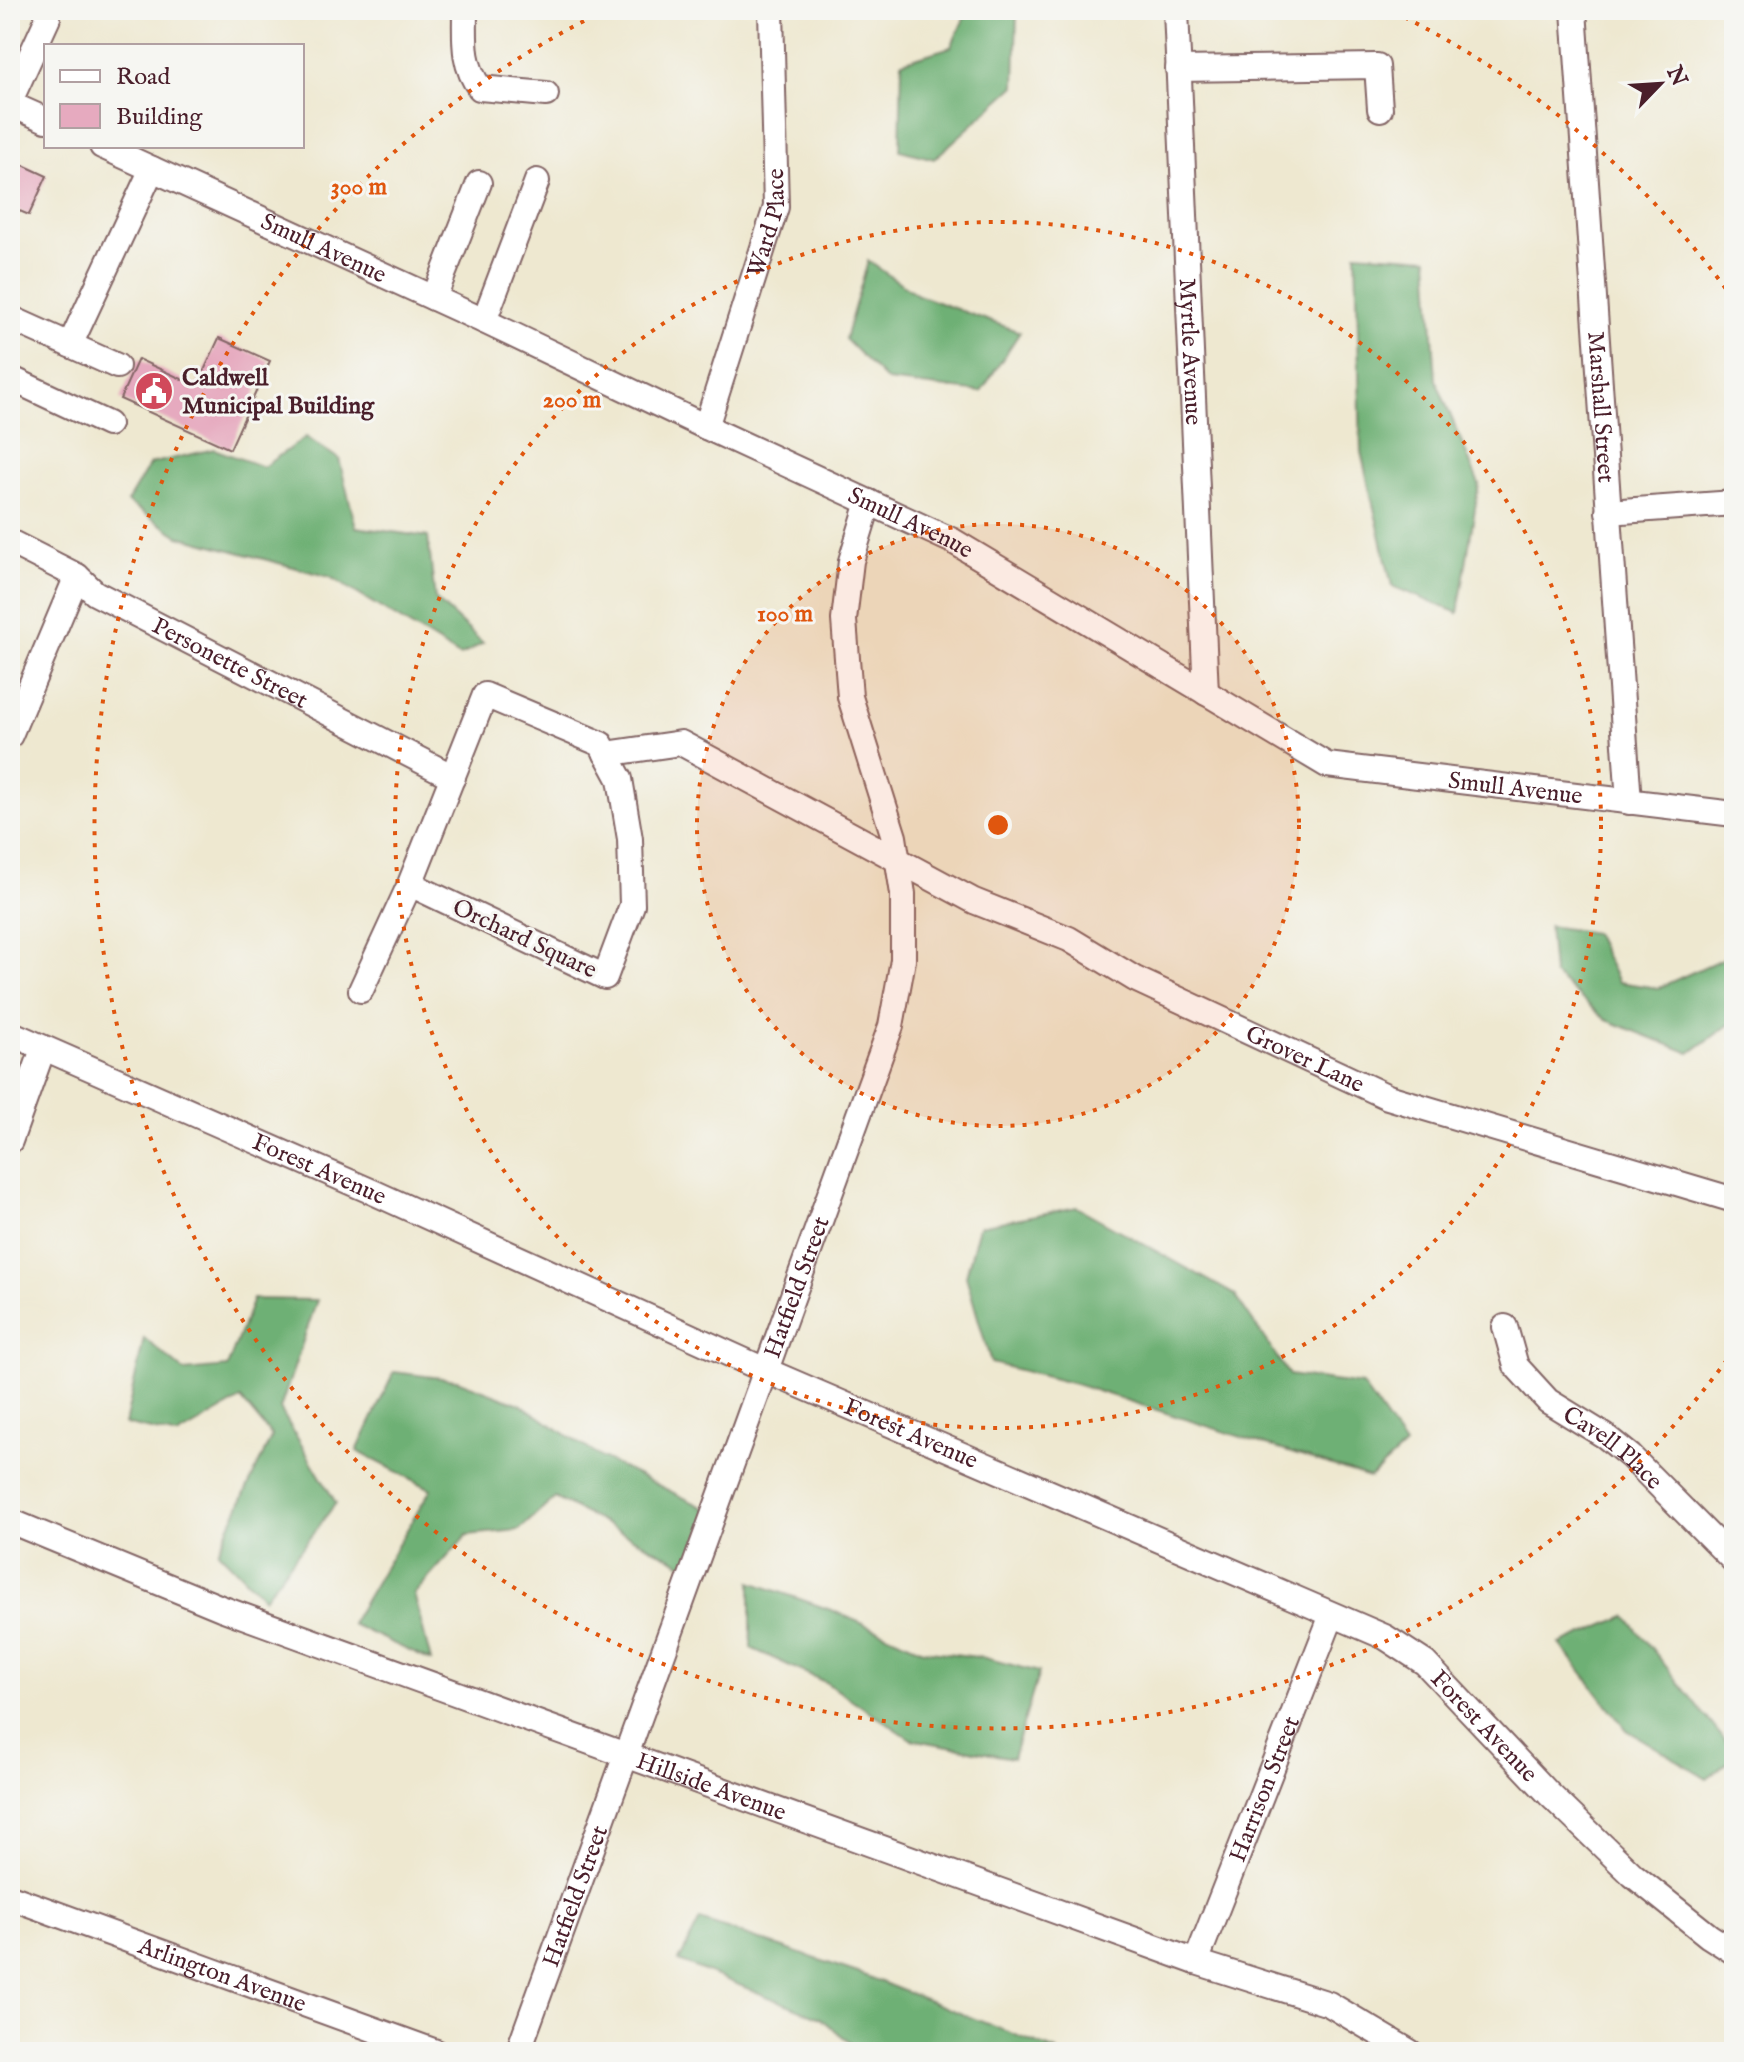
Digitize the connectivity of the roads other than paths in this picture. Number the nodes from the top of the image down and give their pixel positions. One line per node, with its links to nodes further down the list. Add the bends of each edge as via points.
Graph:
1 (46, 10): 8 (street, via 48,18)
2 (465, 10): 7 (street, via 465,50 480,88)
3 (771, 10): 22 (street, Ward Place, via 776,207)
4 (1176, 10): 6 (street, Myrtle Avenue)
5 (1574, 10): 25 (street, Marshall Street)
6 (1178, 69): 9 (street, via 1377,66); 28 (street, Myrtle Avenue)
7 (546, 94)
8 (10, 102): 10 (street)
9 (1380, 109)
10 (44, 119)
11 (106, 148): 12 (street, Smull Avenue)
12 (152, 169): 15 (street, Smull Avenue); 18 (street)
13 (537, 181): 17 (street)
14 (479, 183): 15 (street)
15 (434, 298): 17 (street, Smull Avenue)
16 (10, 318): 18 (street)
17 (484, 321): 22 (street, Smull Avenue)
18 (70, 345): 19 (street)
19 (117, 366)
20 (10, 378): 21 (street)
21 (108, 424)
22 (706, 427): 23 (street, Smull Avenue)
23 (869, 502): 28 (street, Smull Avenue, via 953,541); 34 (street, Hatfield Street, via 851,561 844,620 850,697)
24 (1734, 503): 25 (street)
25 (1608, 512): 32 (street, Marshall Street)
26 (10, 542): 27 (street, Personette Street)
27 (77, 576): 29 (street); 31 (street, Personette Street, via 95,593)
28 (1206, 693): 32 (street, Smull Avenue, via 1327,765)
29 (10, 735)
30 (606, 754): 31 (street, via 601,744 485,695); 34 (street, via 681,743); 35 (street, Orchard Square, via 620,779 630,839 632,905 605,977)
31 (453, 777): 35 (street)
32 (1629, 802): 33 (street, Smull Avenue)
33 (1734, 814)
34 (899, 861): 40 (street, Grover Lane, via 1388,1097); 42 (street, Hatfield Street, via 903,949 891,1026)
35 (410, 884): 36 (street)
36 (361, 990)
37 (10, 1033): 38 (street, Forest Avenue)
38 (43, 1049): 39 (street); 42 (street, Forest Avenue)
39 (10, 1141)
40 (1734, 1200)
41 (1505, 1327): 44 (street, Cavell Place, via 1516,1366 1548,1401 1630,1456)
42 (767, 1371): 45 (street, Forest Avenue); 46 (street, Hatfield Street)
43 (10, 1521): 46 (street, Hillside Avenue, via 221,1608)
44 (1734, 1561)
45 (1332, 1615): 48 (street, Forest Avenue, via 1385,1637 1425,1663 1633,1875); 49 (street, Harrison Street)
46 (626, 1757): 49 (street, Hillside Avenue); 51 (street, Hatfield Street)
47 (10, 1897): 50 (street, Arlington Avenue)
48 (1734, 1952)
49 (1196, 1962): 52 (street, Hillside Avenue, via 1329,2004)
50 (436, 2052)
51 (518, 2052)
52 (1410, 2052)

